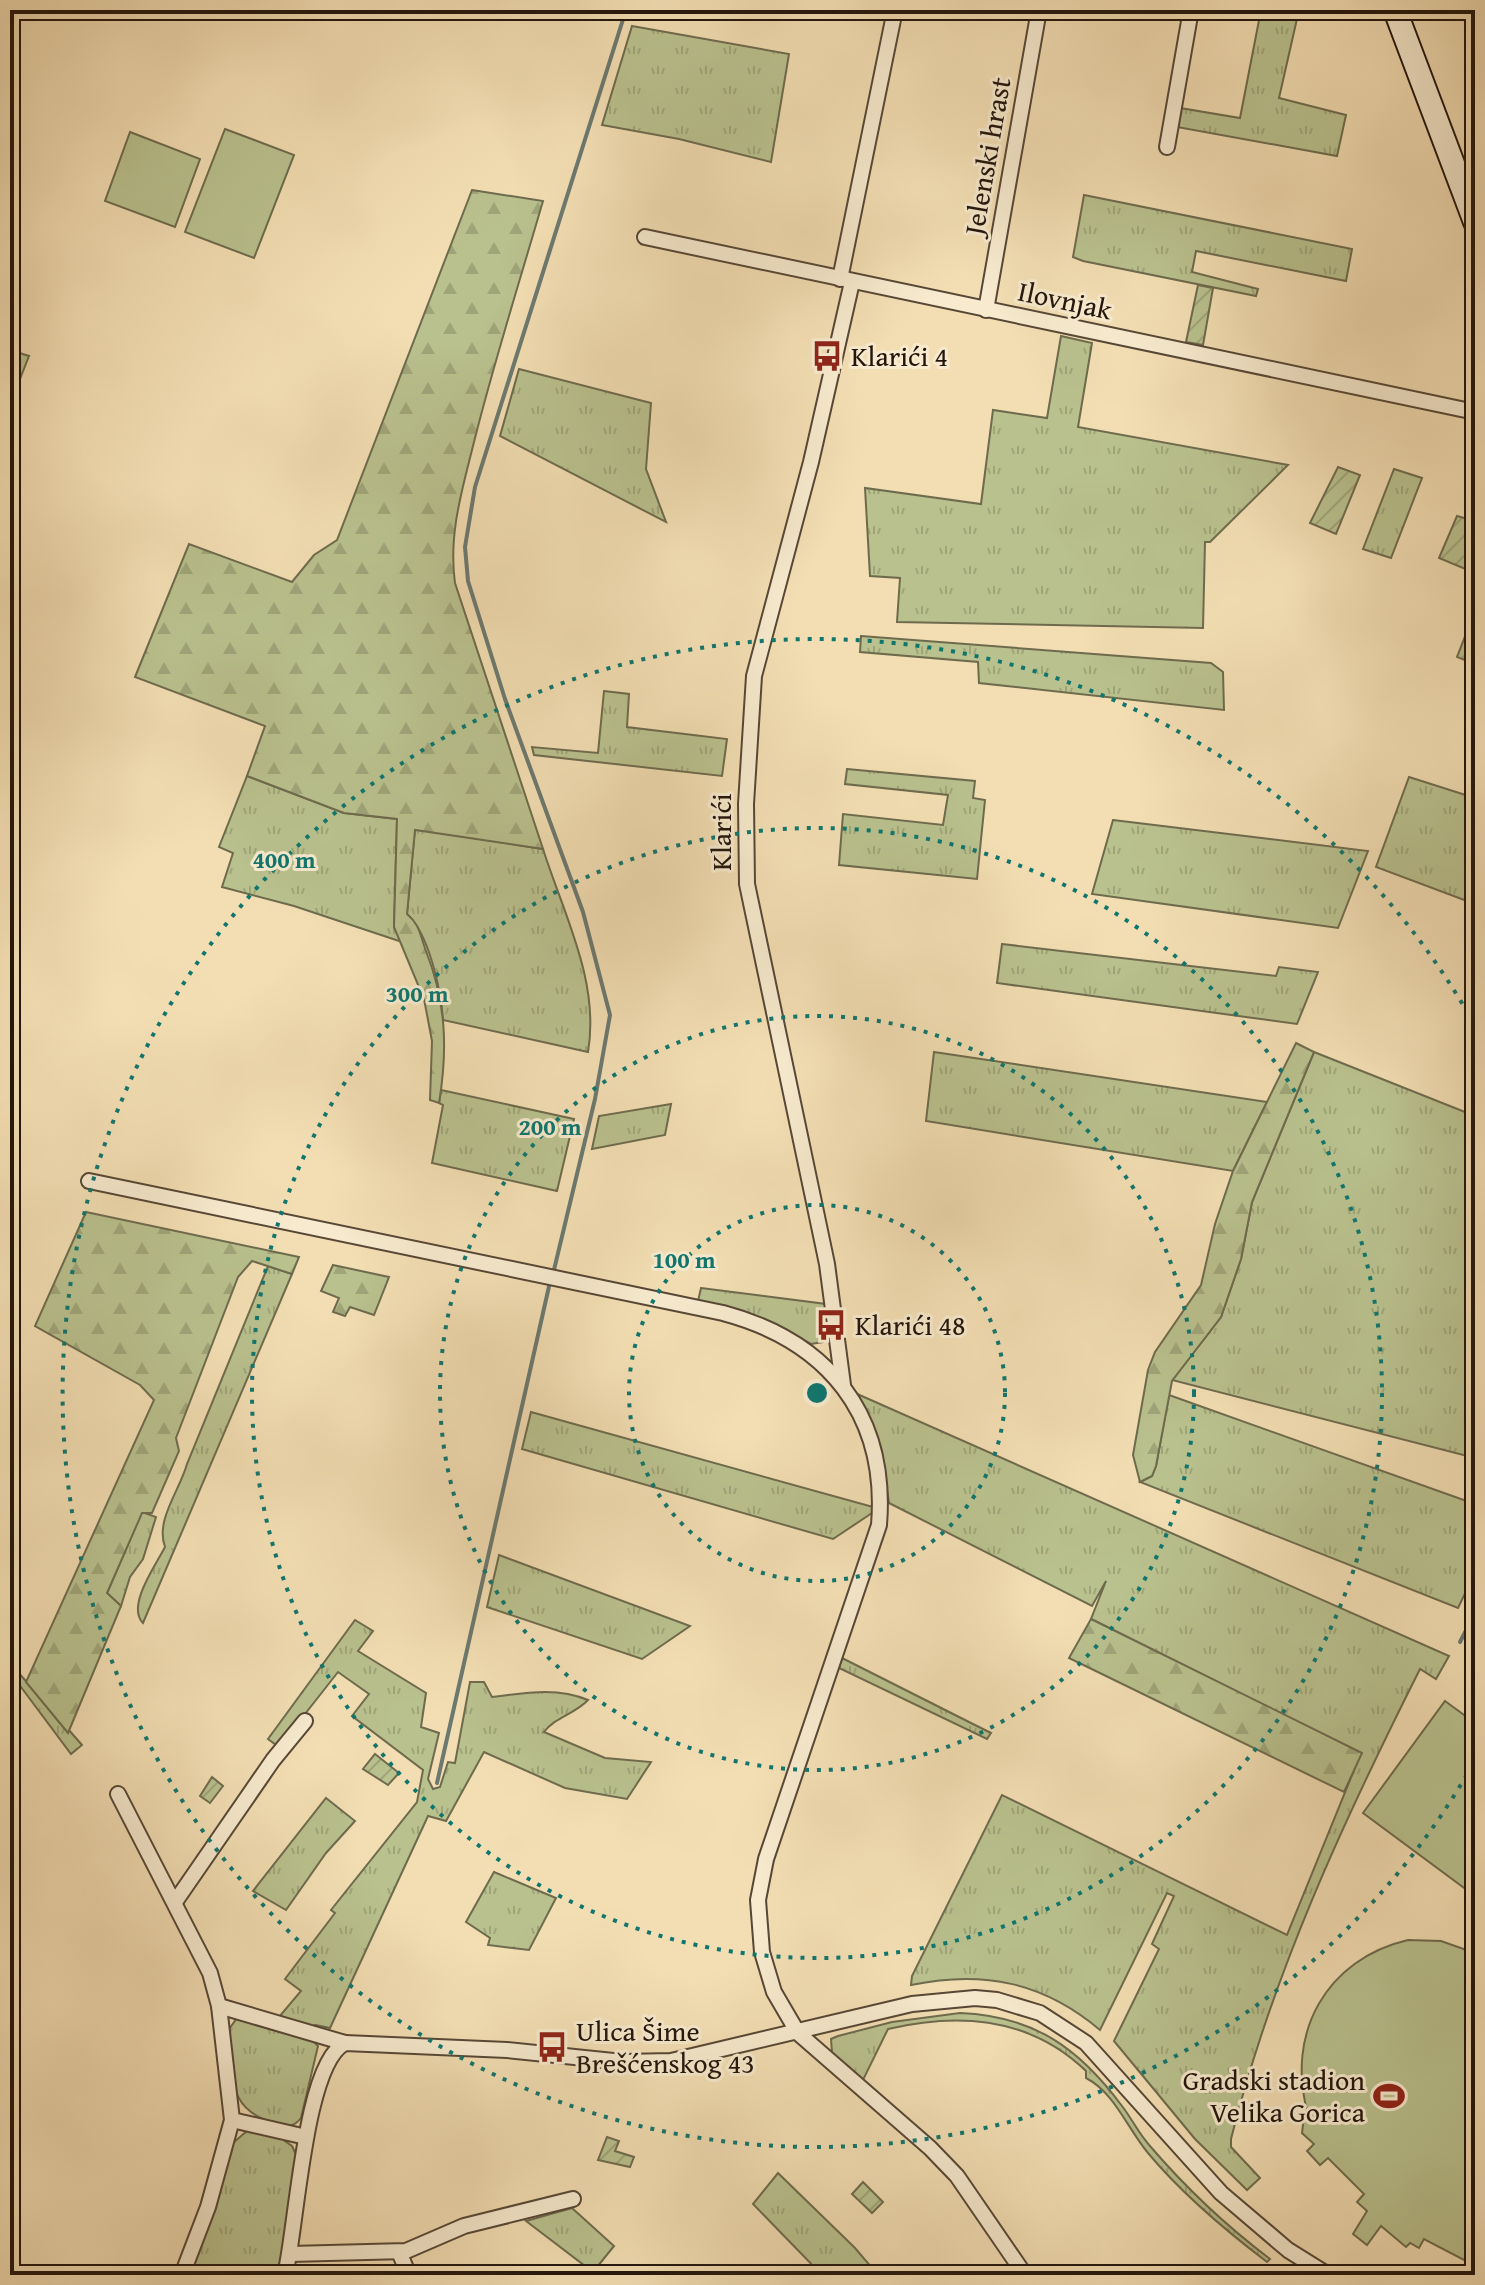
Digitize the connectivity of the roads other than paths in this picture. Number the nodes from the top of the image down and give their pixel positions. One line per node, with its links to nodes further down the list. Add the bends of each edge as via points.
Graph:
1 (895, 10): 8 (street, Klarići)
2 (1039, 10): 9 (street, Jelenski hrast)
3 (1191, 10): 5 (street)
4 (1395, 10): 6 (main road)
5 (1167, 147)
6 (1475, 222)
7 (645, 237): 8 (street, Ilovnjak)
8 (846, 281): 9 (street, Ilovnjak); 12 (street, Klarići, via 811,462 754,676 746,829 747,884 824,1249)
9 (986, 310): 10 (street, Ilovnjak)
10 (1475, 412)
11 (89, 1181): 12 (street, via 723,1313 761,1325 815,1357)
12 (843, 1385): 17 (street, via 874,1450 881,1490 879,1525 766,1859 758,1900 766,1972)
13 (305, 1721): 15 (street)
14 (118, 1794): 15 (street)
15 (175, 1902): 16 (street, via 210,1973)
16 (219, 2006): 18 (street); 19 (street)
17 (798, 2033): 18 (street, via 648,2062); 27 (street, via 957,2176); 28 (street, via 945,1999 997,2000 1040,2013 1086,2043 1221,2193 1288,2250)
18 (345, 2043): 20 (street, via 330,2053 323,2068)
19 (232, 2120): 20 (street); 24 (street)
20 (306, 2137): 23 (street)
21 (573, 2199): 22 (street, via 464,2226)
22 (399, 2252): 23 (street); 26 (street)
23 (290, 2254): 25 (street)
24 (182, 2275)
25 (285, 2275)
26 (409, 2275)
27 (1025, 2275)
28 (1328, 2275)

